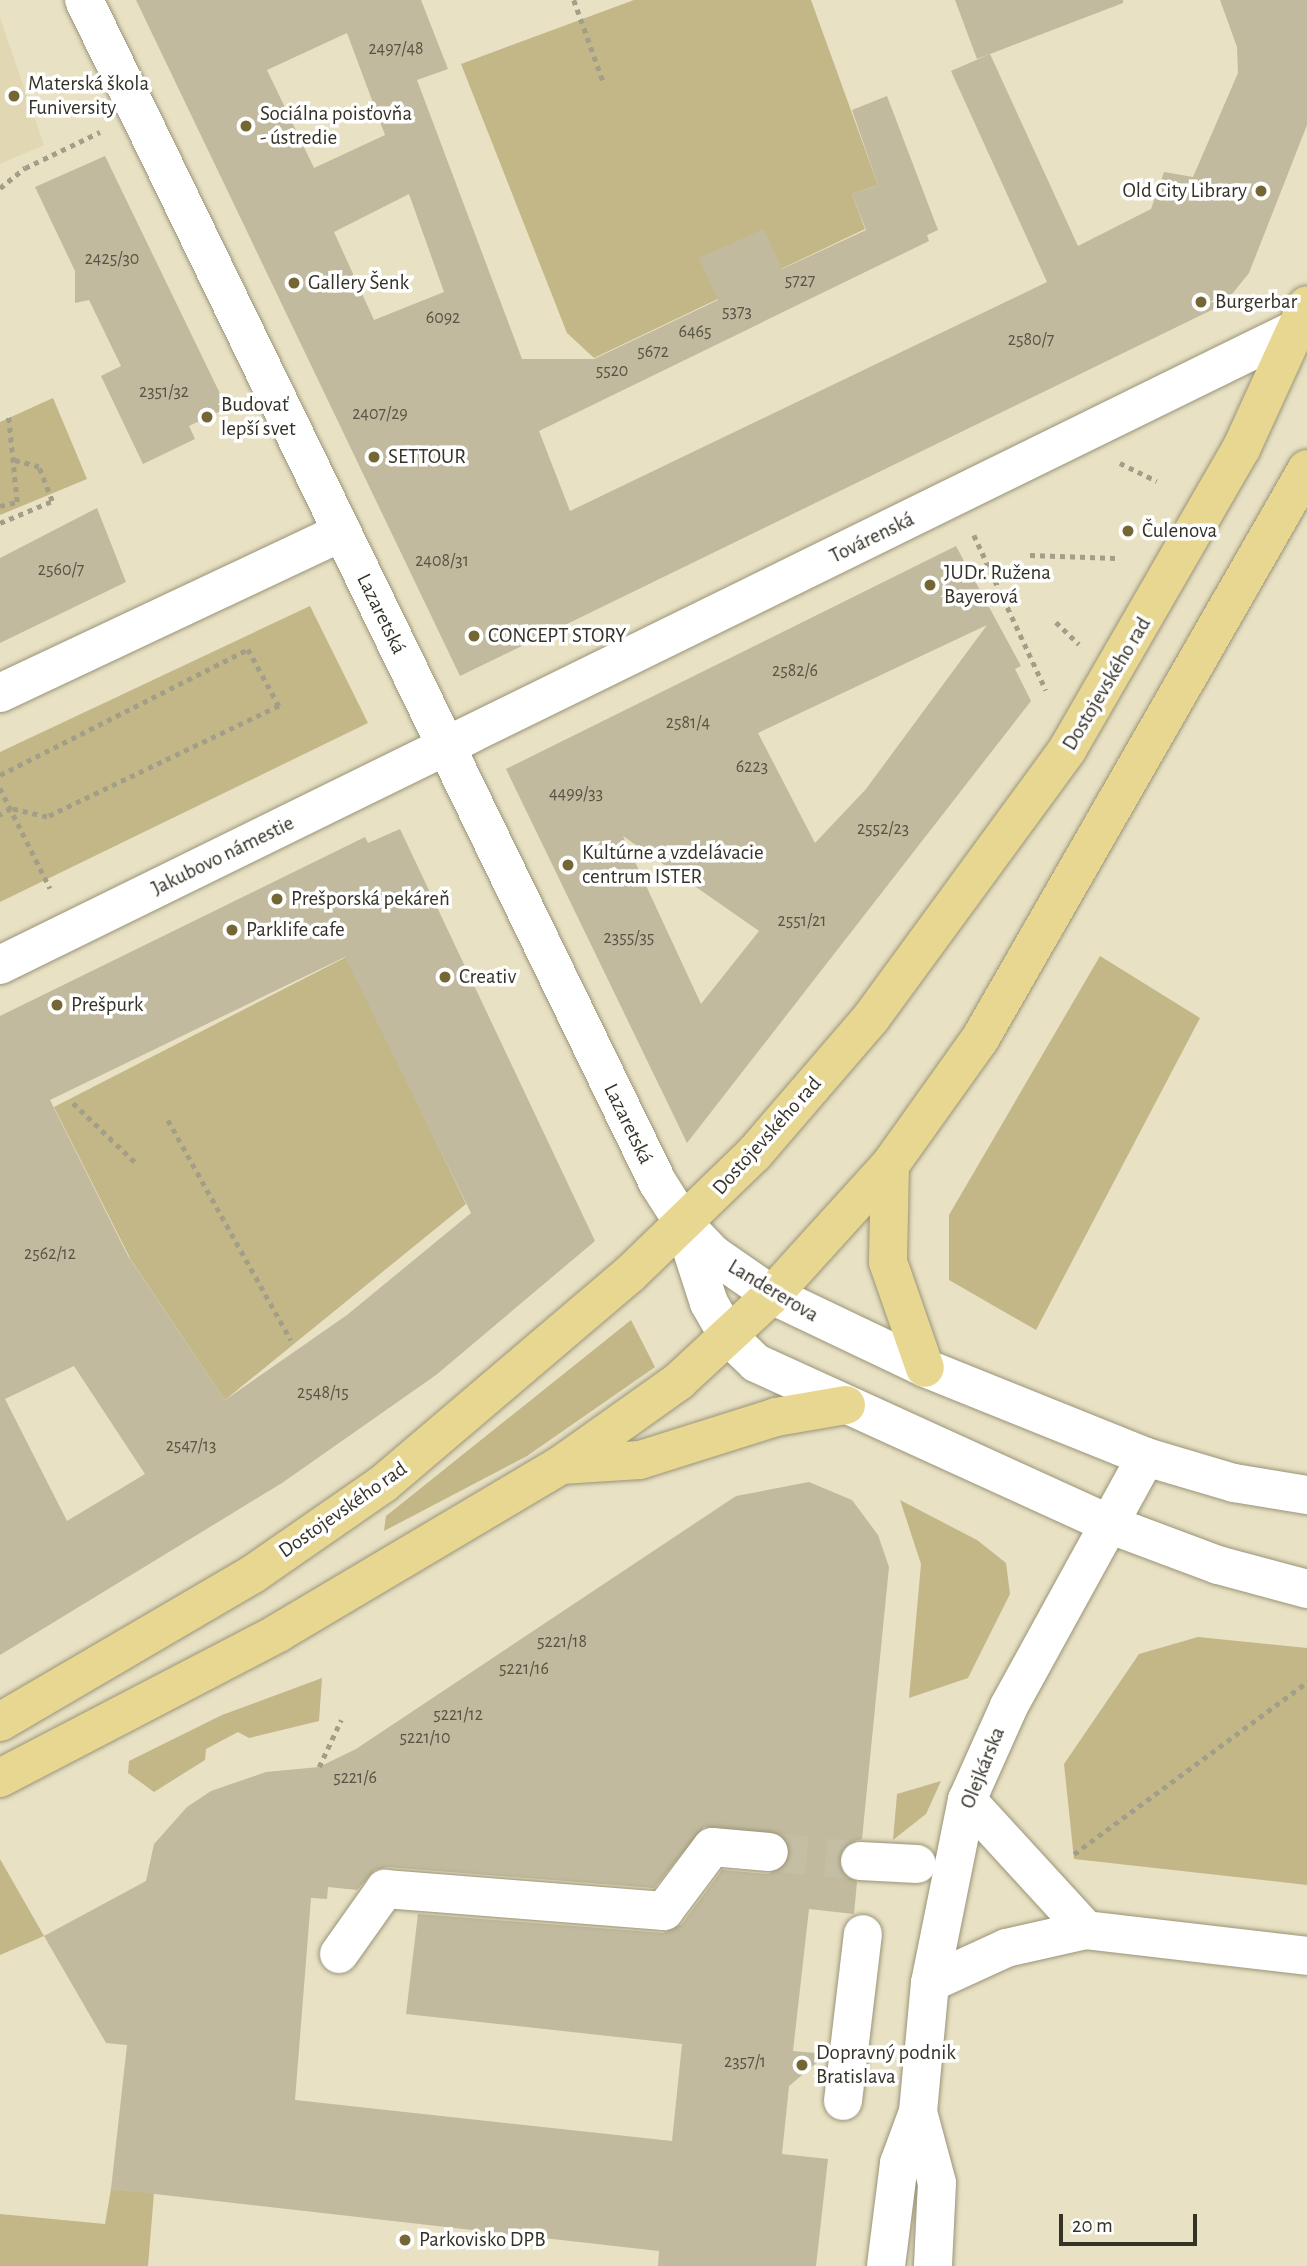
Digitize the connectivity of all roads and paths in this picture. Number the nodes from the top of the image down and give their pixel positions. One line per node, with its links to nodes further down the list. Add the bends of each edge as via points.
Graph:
1 (84, 0): 15 (street, Lazaretská)
2 (574, 0): 3 (path)
3 (603, 81)
4 (66, 149): 5 (path, via 25,168)
5 (0, 188)
6 (1302, 317): 22 (street, Továrenská); 33 (main road, Dostojevského rad, via 1138,636 1006,841 871,1018)
7 (8, 413): 8 (path)
8 (13, 460): 12 (path, via 17,502); 13 (path, via 38,467 52,501)
9 (1114, 460): 11 (path)
10 (1307, 469): 32 (main road, via 980,1040)
11 (1157, 481)
12 (0, 506)
13 (0, 523)
14 (969, 524): 20 (path)
15 (342, 532): 21 (street); 22 (street, Lazaretská)
16 (1030, 555): 17 (path)
17 (1116, 558)
18 (1056, 622): 19 (path)
19 (1079, 645)
20 (1046, 690)
21 (0, 693)
22 (446, 746): 28 (street, Jakubovo námestie); 33 (street, Lazaretská, via 657,1183)
23 (0, 775): 25 (path, via 248,649 278,706 47,817)
24 (0, 788): 25 (path)
25 (11, 809): 26 (path); 27 (path)
26 (0, 816)
27 (50, 888)
28 (0, 965)
29 (72, 1103): 31 (path)
30 (168, 1120): 36 (path)
31 (136, 1163)
32 (890, 1165): 34 (main road); 37 (main road, via 888,1262)
33 (684, 1224): 34 (street, Landererova, via 713,1254); 35 (street, Landererova, via 704,1290); 46 (main road, Dostojevského rad, via 383,1484 253,1574)
34 (772, 1295): 35 (main road); 37 (street, Landererova)
35 (729, 1337): 38 (street, Landererova, via 756,1363); 40 (main road)
36 (291, 1340)
37 (925, 1368): 39 (street, Landererova)
38 (846, 1405): 40 (main road, via 776,1417 639,1460); 42 (street, Landererova)
39 (1146, 1457): 41 (street, Landererova, via 1234,1483); 42 (street, Olejkárska)
40 (561, 1465): 48 (main road, via 278,1633)
41 (1307, 1494)
42 (1111, 1525): 43 (street, Landererova, via 1218,1565); 49 (street, Olejkárska, via 1009,1706)
43 (1307, 1589)
44 (1307, 1682): 53 (path, via 1136,1802)
45 (341, 1720): 47 (path)
46 (0, 1722)
47 (319, 1768)
48 (0, 1778)
49 (967, 1800): 54 (street); 58 (street, Olejkárska)
50 (769, 1852): 56 (street, via 712,1847 664,1910 385,1889)
51 (860, 1861): 52 (street)
52 (917, 1864)
53 (1062, 1864)
54 (1086, 1930): 57 (street); 58 (street, via 1006,1948)
55 (863, 1934): 59 (street)
56 (339, 1954)
57 (1307, 1956)
58 (930, 1983): 60 (street, Olejkárska)
59 (844, 2101)
60 (918, 2112): 61 (street, Olejkárska, via 899,2163); 62 (street, Olejkárska, via 937,2183)
61 (886, 2266)
62 (933, 2266)

